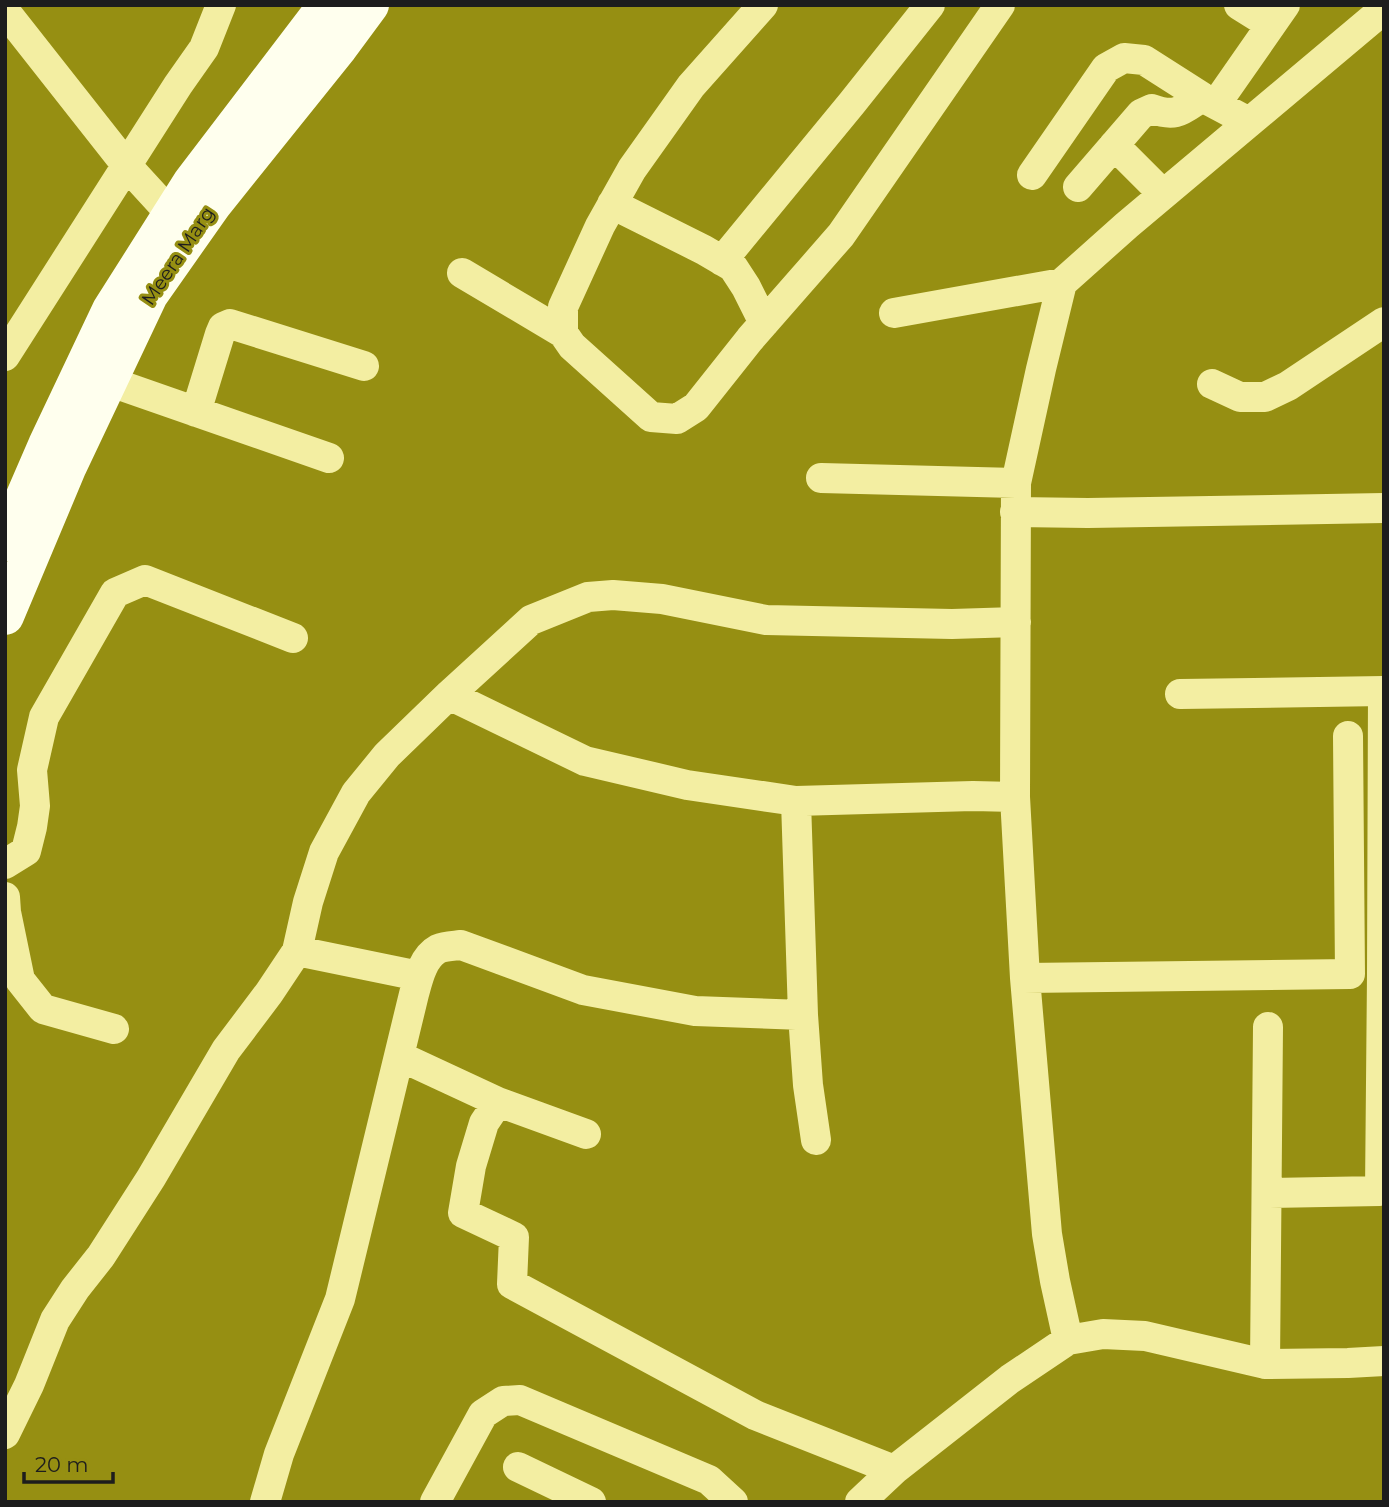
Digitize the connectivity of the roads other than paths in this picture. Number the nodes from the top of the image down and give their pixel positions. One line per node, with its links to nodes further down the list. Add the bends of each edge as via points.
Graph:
1 (221, 5): 14 (street, via 204,48)
2 (327, 5): 19 (main road, Meera Marg)
3 (370, 5): 29 (main road, Meera Marg, via 213,204 149,295)
4 (763, 5): 18 (street, via 691,86)
5 (930, 5): 20 (street)
6 (1000, 5): 25 (street, via 841,235)
7 (1239, 5): 10 (street)
8 (1384, 9): 12 (street)
9 (5, 11): 14 (street)
10 (1278, 15): 11 (street)
11 (1209, 101): 12 (street); 13 (street, via 1178,112 1152,109 1140,114); 15 (street, via 1144,60 1124,58 1106,68)
12 (1249, 122): 17 (street)
13 (1114, 145): 16 (street); 17 (street)
14 (127, 166): 19 (street); 27 (street)
15 (1032, 176)
16 (1077, 187)
17 (1163, 194): 22 (street)
18 (612, 204): 20 (street); 26 (street, via 563,307)
19 (172, 214): 36 (main road, Meera Marg, via 111,310)
20 (722, 261): 25 (street, via 733,267)
21 (462, 273): 26 (street)
22 (1062, 282): 23 (street); 34 (street)
23 (894, 313)
24 (1384, 322): 30 (street, via 1265,397 1240,397)
25 (764, 323): 26 (street, via 696,407 677,419 651,417)
26 (563, 333)
27 (5, 356)
28 (364, 366): 31 (street, via 230,324 219,334)
29 (108, 381): 31 (street); 37 (main road, Meera Marg)
30 (1212, 384)
31 (196, 412): 32 (street)
32 (329, 458)
33 (821, 478): 34 (street)
34 (1015, 497): 35 (street, via 1088,513); 38 (street)
35 (1384, 508)
36 (5, 542)
37 (5, 616)
38 (1016, 622): 42 (street, via 766,620 662,600 588,597 531,620); 44 (street)
39 (293, 638): 46 (street, via 145,580 115,593 44,717 33,770 33,827 26,852)
40 (1383, 691): 41 (street); 58 (street, via 1380,1191)
41 (1180, 694)
42 (449, 695): 45 (street, via 585,761 687,785); 48 (street, via 387,755 356,793 324,852)
43 (1348, 736): 50 (street, via 1350,975)
44 (1015, 797): 45 (street); 50 (street)
45 (796, 801): 51 (street)
46 (5, 864)
47 (5, 897): 53 (street, via 20,981 43,1009)
48 (298, 951): 49 (street); 62 (street, via 226,1050 151,1178 55,1320)
49 (419, 976): 51 (street, via 430,954 461,945 583,990 695,1011); 54 (street)
50 (1025, 978): 59 (street, via 1047,1234)
51 (803, 1015): 57 (street)
52 (1268, 1027): 58 (street)
53 (114, 1029)
54 (399, 1056): 55 (street); 66 (street, via 340,1298)
55 (498, 1102): 56 (street); 64 (street, via 484,1123 463,1213 514,1237 512,1284 755,1415)
56 (586, 1134)
57 (816, 1140)
58 (1266, 1193): 61 (street)
59 (1068, 1340): 61 (street, via 1102,1334 1145,1336); 64 (street, via 1010,1378)
60 (1384, 1361): 61 (street)
61 (1265, 1364)
62 (5, 1434)
63 (518, 1467): 68 (street)
64 (894, 1469): 70 (street)
65 (703, 1491): 67 (street, via 520,1400 503,1401 483,1414); 69 (street)
66 (265, 1502)
67 (436, 1502)
68 (591, 1502)
69 (733, 1502)
70 (860, 1502)

